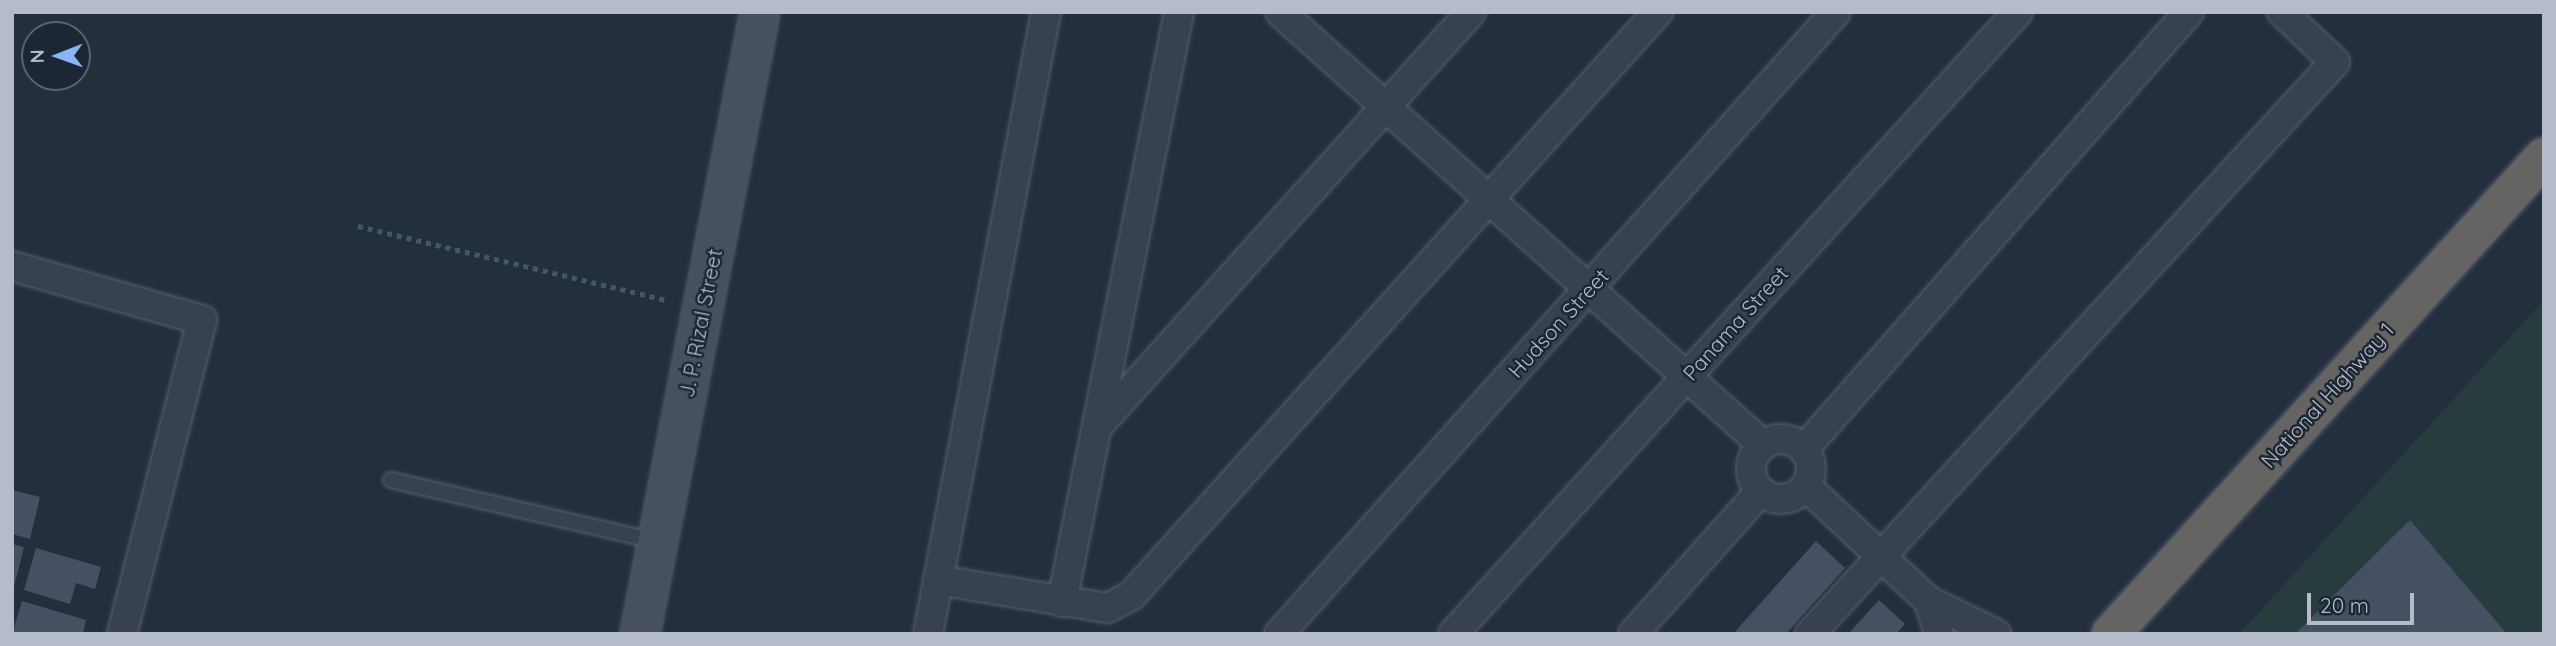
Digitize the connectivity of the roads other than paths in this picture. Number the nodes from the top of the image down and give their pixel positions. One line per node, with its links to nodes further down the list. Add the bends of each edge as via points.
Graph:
1 (760, 12): 23 (main road, J. P. Rizal Street)
2 (1045, 12): 25 (street)
3 (1179, 12): 17 (street)
4 (1279, 12): 11 (street)
5 (1471, 12): 11 (street)
6 (1658, 12): 13 (street)
7 (1836, 12): 15 (street, Hudson Street)
8 (2018, 12): 16 (street, Panama Street)
9 (2189, 12): 19 (street)
10 (2282, 12): 24 (street, via 2335,62)
11 (1383, 105): 13 (street); 17 (street)
12 (2544, 157): 37 (highway, National Highway 1)
13 (1488, 201): 15 (street); 27 (street, via 1132,596 1108,608)
14 (12, 266): 28 (street, via 202,320)
15 (1588, 290): 16 (street); 31 (street, Hudson Street)
16 (1688, 374): 18 (street); 32 (street, Panama Street)
17 (1096, 428): 27 (street)
18 (1763, 444): 19 (street, via 1792,440); 22 (street, via 1752,467)
19 (1804, 449): 21 (street, via 1811,461)
20 (391, 480): 23 (lane)
21 (1807, 487): 22 (street, via 1793,498 1776,500); 24 (street)
22 (1760, 492): 33 (street)
23 (658, 541): 29 (main road, J. P. Rizal Street)
24 (1879, 557): 26 (street); 34 (street)
25 (938, 580): 27 (street); 30 (street)
26 (1929, 601): 35 (street); 36 (street)
27 (1062, 602)
28 (121, 634)
29 (640, 634)
30 (928, 634)
31 (1279, 634)
32 (1453, 634)
33 (1633, 634)
34 (1810, 634)
35 (1939, 634)
36 (1996, 634)
37 (2111, 634)

